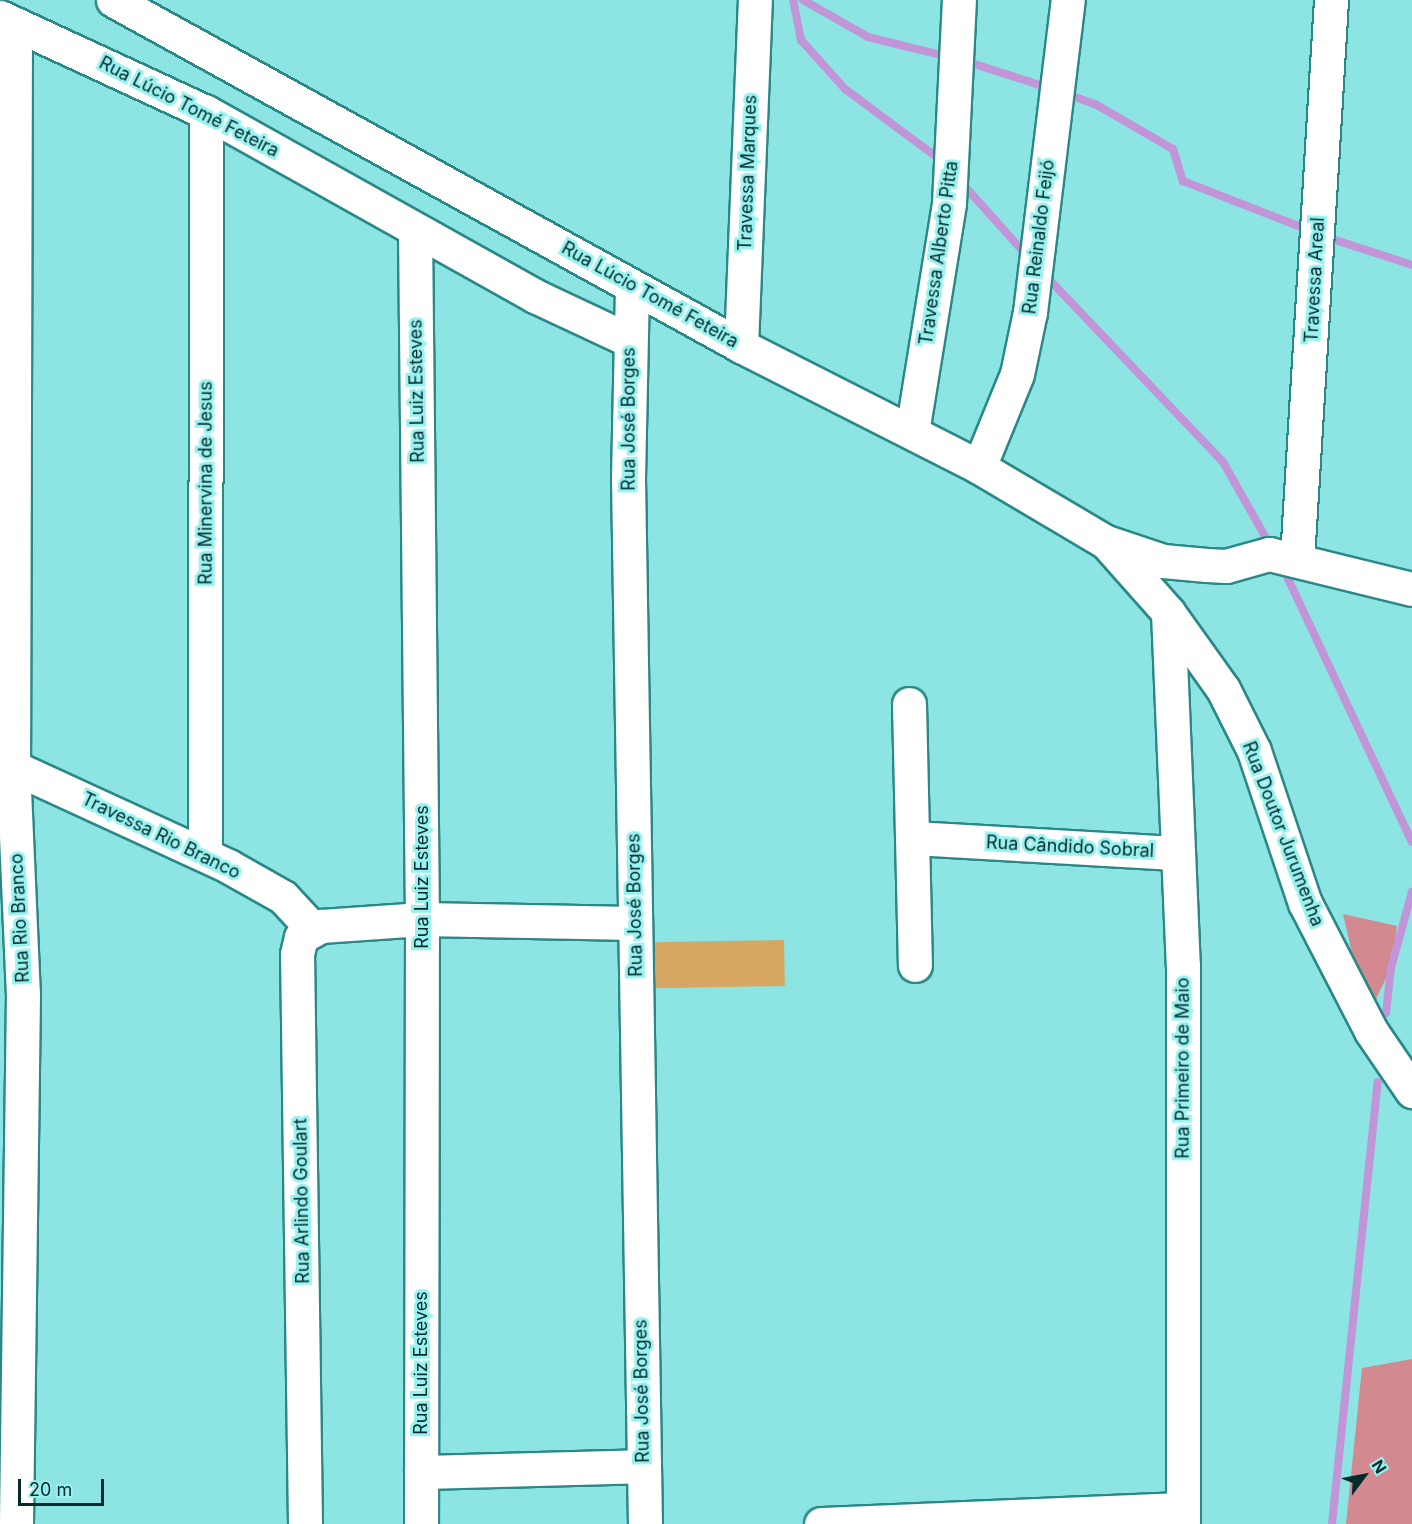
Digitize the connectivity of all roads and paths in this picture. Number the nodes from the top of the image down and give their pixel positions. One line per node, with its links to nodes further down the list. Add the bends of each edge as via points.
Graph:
1 (113, 0): 9 (street, Rua Lúcio Tomé Feteira)
2 (755, 0): 11 (street, Travessa Marques)
3 (959, 0): 12 (street, Travessa Alberto Pitta, via 949,203)
4 (1068, 0): 13 (street, Rua Reinaldo Feijó, via 1039,264 1030,312 1017,374)
5 (1331, 0): 15 (street, Travessa Areal, via 1316,268)
6 (8, 21): 7 (street, Rua Lúcio Tomé Feteira); 19 (street, Rua Rio Branco)
7 (206, 112): 8 (street, Rua Lúcio Tomé Feteira); 22 (street, Rua Minervina de Jesus)
8 (415, 230): 10 (street, Rua Lúcio Tomé Feteira, via 535,296); 23 (street, Rua Luiz Esteves)
9 (632, 287): 10 (street, Rua José Borges); 11 (street, Rua Lúcio Tomé Feteira)
10 (629, 340): 24 (street, Rua José Borges)
11 (741, 346): 12 (street, Rua Lúcio Tomé Feteira)
12 (912, 432): 13 (street, Rua Lúcio Tomé Feteira)
13 (979, 467): 14 (street, Rua Lúcio Tomé Feteira)
14 (1106, 542): 15 (street, via 1163,561 1207,566); 17 (street, Rua Lúcio Tomé Feteira)
15 (1286, 557): 16 (street)
16 (1412, 589)
17 (1168, 612): 21 (street, Rua Primeiro de Maio); 27 (street, Rua Doutor Jurumenha, via 1223,688 1254,751 1305,903 1371,1031)
18 (909, 704): 20 (street)
19 (6, 764): 22 (street, Travessa Rio Branco); 28 (street, Rua Rio Branco, via 23,994)
20 (913, 838): 21 (street, Rua Cândido Sobral); 26 (street)
21 (1176, 853): 33 (street, Rua Primeiro de Maio, via 1183,965)
22 (205, 854): 25 (street, Travessa Rio Branco, via 283,897)
23 (422, 919): 24 (street); 25 (street); 32 (street, Rua Luiz Esteves)
24 (634, 923): 30 (street, Rua José Borges)
25 (311, 927): 35 (street, Rua Arlindo Goulart, via 301,937 297,954)
26 (915, 965)
27 (1412, 1091)
28 (10, 1153): 29 (street, Rua Rio Branco)
29 (10, 1201): 31 (street, Rua Rio Branco)
30 (643, 1466): 32 (street); 37 (street, Rua José Borges)
31 (8, 1468): 34 (street, Rua Rio Branco)
32 (421, 1472): 36 (street, Rua Luiz Esteves)
33 (1183, 1517): 38 (street)
34 (16, 1524)
35 (304, 1524)
36 (421, 1524)
37 (645, 1524)
38 (822, 1524)

